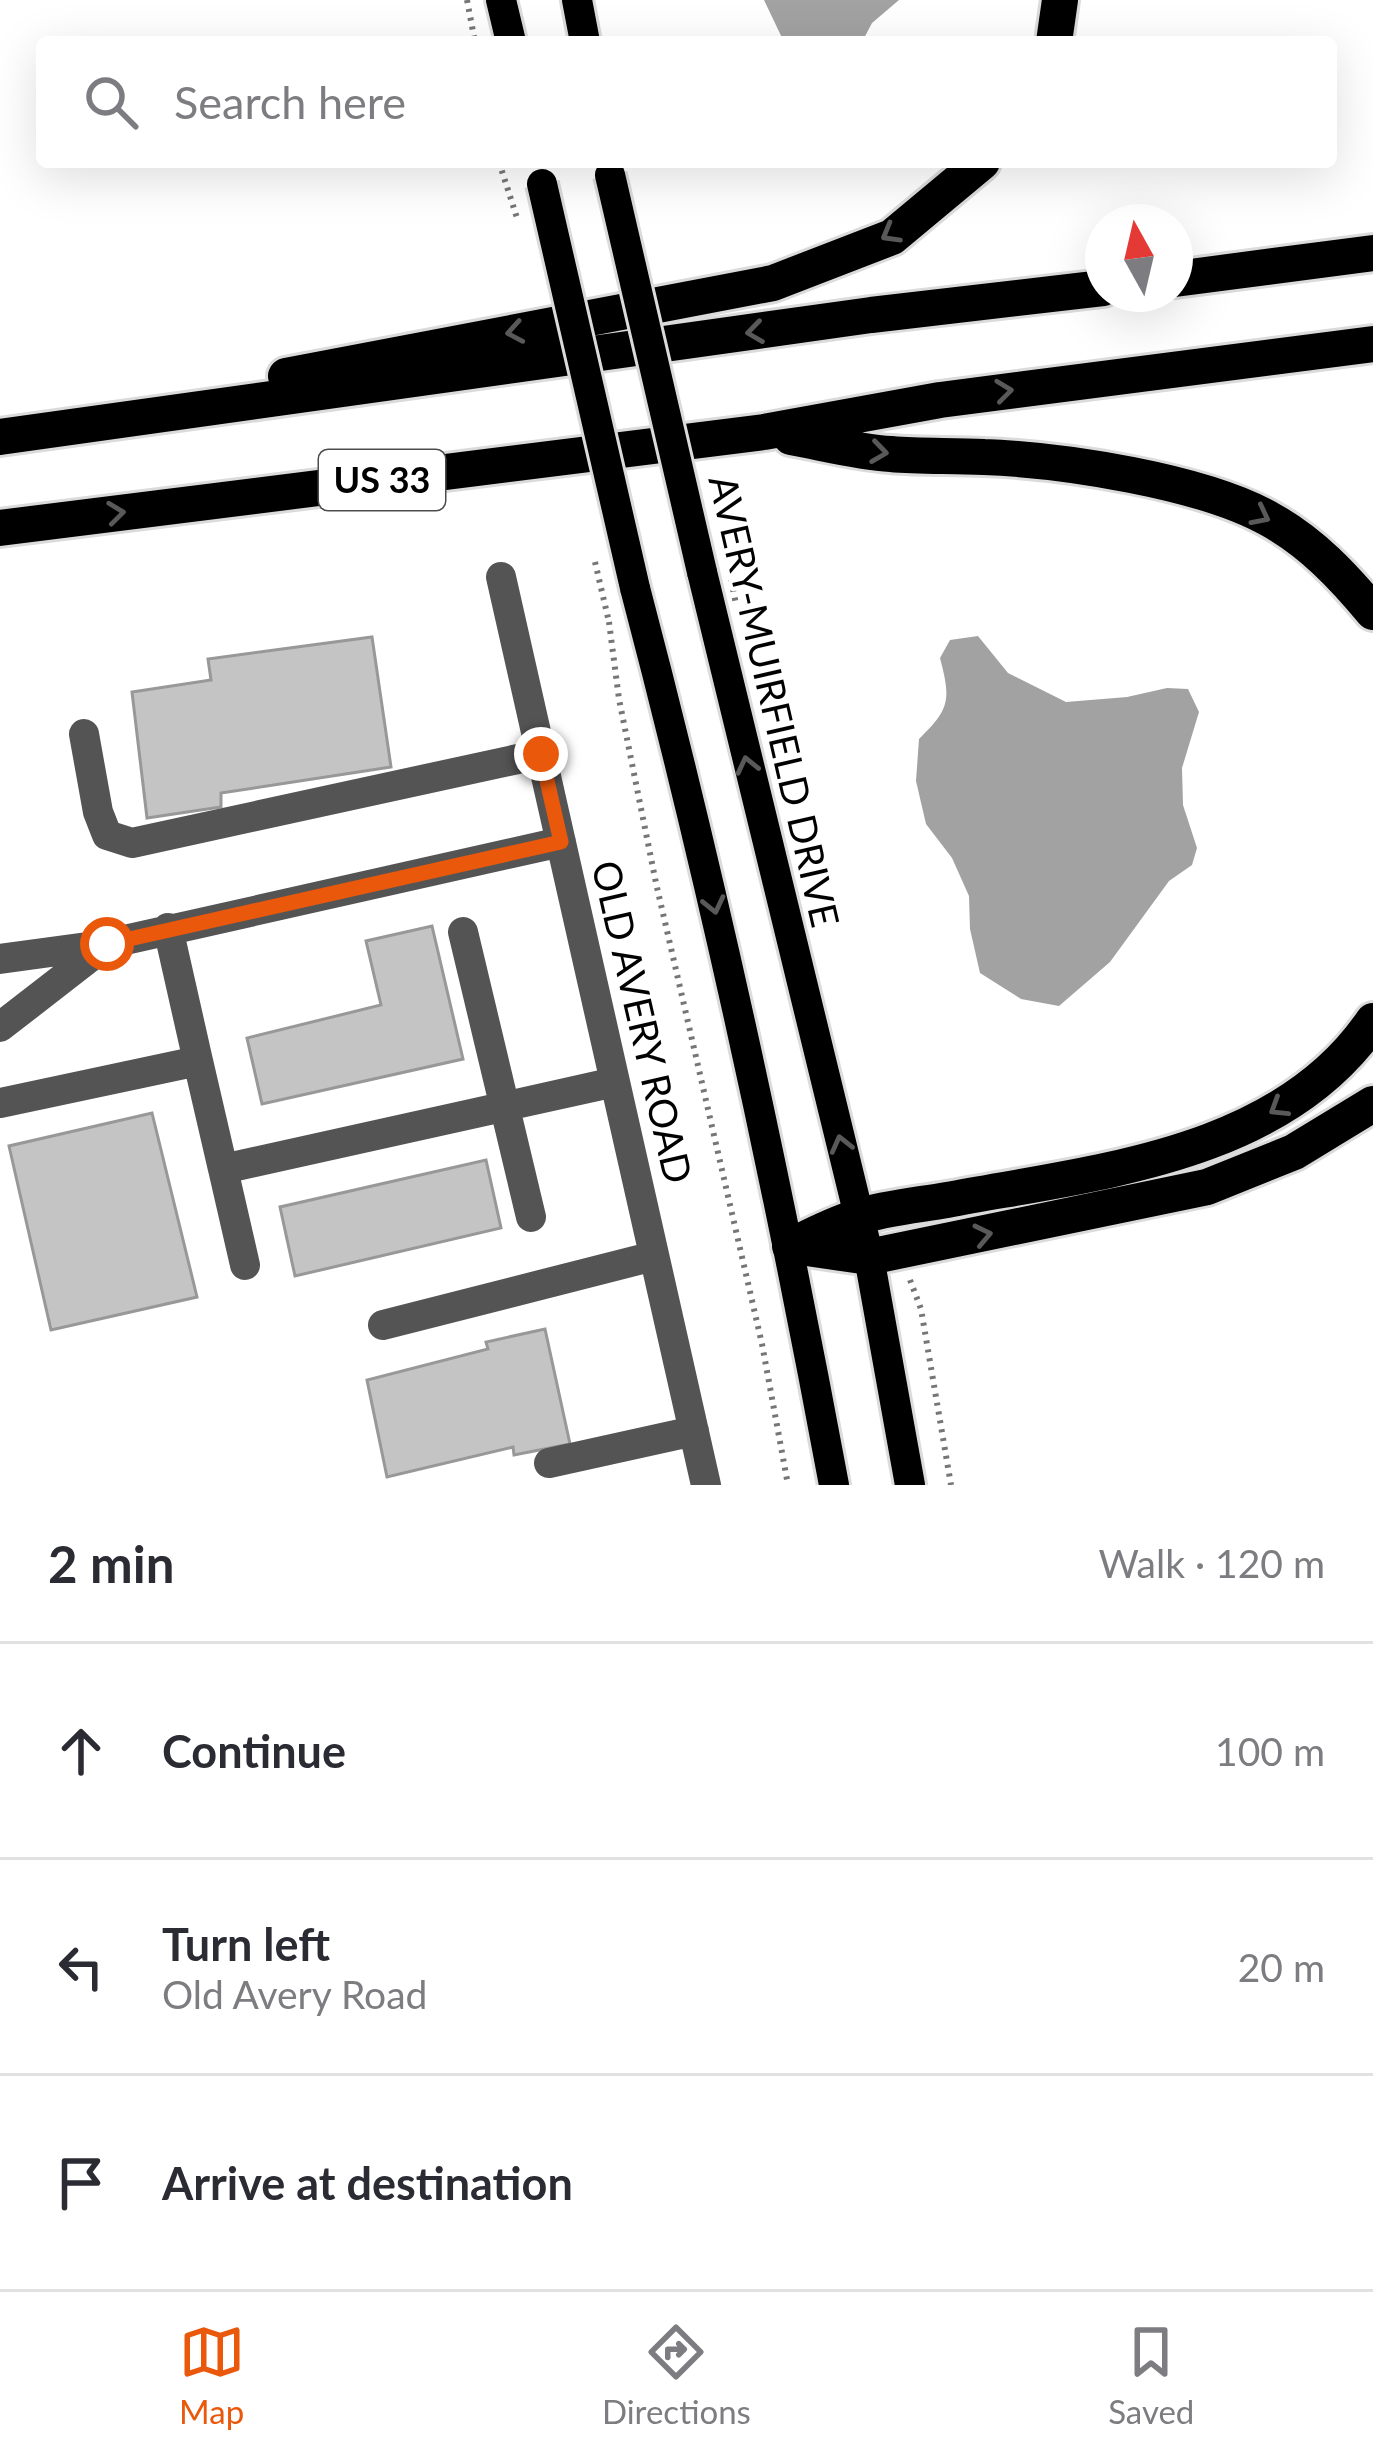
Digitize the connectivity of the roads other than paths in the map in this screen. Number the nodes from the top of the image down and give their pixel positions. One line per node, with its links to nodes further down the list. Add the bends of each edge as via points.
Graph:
1 (501, 0): 4 (main road)
2 (577, 0): 5 (main road)
3 (1060, 0): 6 (highway)
4 (510, 36)
5 (584, 36)
6 (1055, 36)
7 (609, 168): 34 (main road, AVERY-MUIRFIELD DRIVE, one-way to 7, bridge)
8 (975, 168): 15 (highway, one-way to 15, via 892,237 773,283)
9 (539, 173): 36 (main road, one-way to 36, bridge)
10 (1373, 254): 11 (highway)
11 (1193, 278)
12 (1085, 290): 15 (highway, US 33, one-way to 15)
13 (1373, 344): 14 (highway, US 33, one-way to 13, via 940,400)
14 (764, 432): 16 (highway, US 33, one-way to 14); 18 (highway, one-way to 18, via 889,454 1096,469 1222,498 1310,546)
15 (0, 435)
16 (0, 528)
17 (501, 577): 20 (street, OLD AVERY ROAD)
18 (1373, 612)
19 (84, 734): 20 (street, via 107,835 132,843)
20 (541, 754): 21 (street, OLD AVERY ROAD)
21 (561, 842): 22 (street); 29 (street, OLD AVERY ROAD)
22 (168, 928): 24 (street); 28 (street)
23 (463, 932): 32 (street)
24 (107, 944): 25 (street); 27 (street)
25 (0, 959)
26 (1373, 1021): 34 (highway, one-way to 34, via 1323,1077 1273,1114 1191,1148)
27 (0, 1027)
28 (198, 1061): 30 (street); 33 (street)
29 (615, 1082): 32 (street); 37 (street, OLD AVERY ROAD)
30 (0, 1103)
31 (1373, 1104): 38 (highway, one-way to 31, via 1207,1187 1294,1152)
32 (504, 1107): 33 (street); 35 (street)
33 (223, 1169): 39 (street)
34 (859, 1216): 36 (highway); 38 (main road, AVERY-MUIRFIELD DRIVE)
35 (531, 1217)
36 (790, 1246): 38 (highway); 44 (main road)
37 (655, 1256): 40 (street); 41 (street, OLD AVERY ROAD)
38 (868, 1257): 45 (main road, AVERY-MUIRFIELD DRIVE)
39 (245, 1265)
40 (383, 1325)
41 (694, 1431): 42 (street); 43 (street, OLD AVERY ROAD)
42 (549, 1463)
43 (706, 1485)
44 (834, 1485)
45 (910, 1485)

